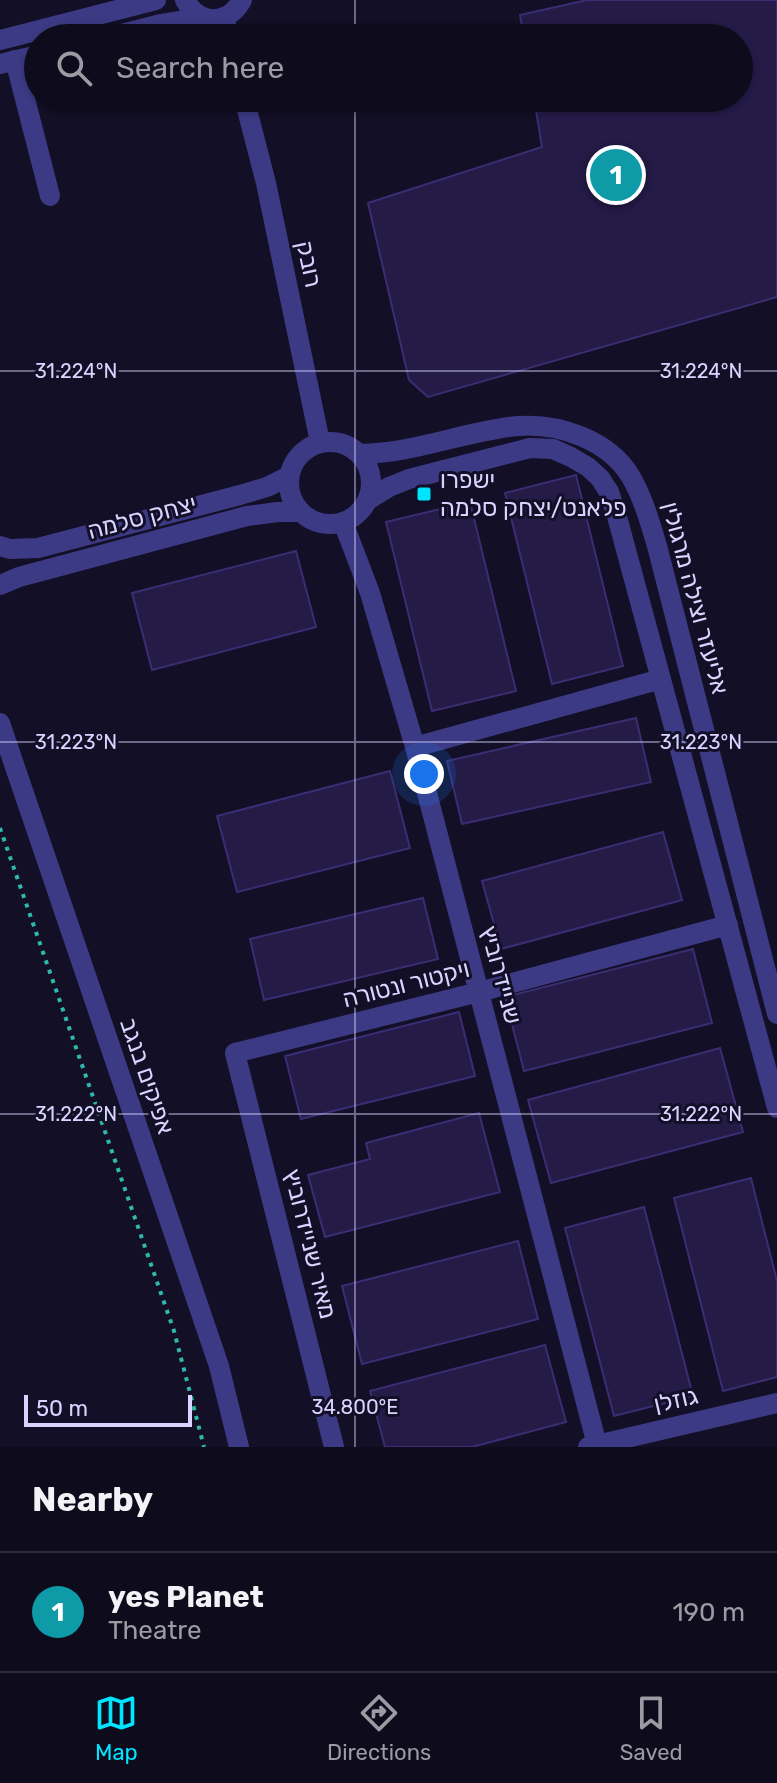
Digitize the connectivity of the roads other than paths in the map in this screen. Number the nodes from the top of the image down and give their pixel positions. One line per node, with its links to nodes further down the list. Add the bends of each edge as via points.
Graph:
1 (156, 0): 6 (street)
2 (185, 0): 4 (street)
3 (242, 0): 5 (street)
4 (202, 17): 5 (street); 7 (street)
5 (224, 17): 8 (street)
6 (62, 24)
7 (161, 24)
8 (226, 24)
9 (24, 34): 10 (street)
10 (0, 40)
11 (7, 62): 13 (street)
12 (248, 112): 14 (street, רובק)
13 (50, 196)
14 (320, 442): 15 (street, via 342,443); 16 (street, via 299,454)
15 (361, 454): 17 (street, via 371,476); 27 (street, אליעזר וצילה מרגולין, via 544,426 595,442 629,474 657,546)
16 (289, 476): 18 (street, via 293,502); 20 (street, יצחק סלמה, via 240,495 38,548)
17 (368, 500): 19 (street); 22 (street, via 409,479 530,448 553,449 588,467 609,492)
18 (301, 512): 19 (street, via 320,523); 21 (street, יצחק סלמה, via 247,516)
19 (343, 522): 24 (street, שניידרוביץ, via 370,593)
20 (0, 546)
21 (0, 585)
22 (661, 679): 24 (street); 25 (street)
23 (0, 723): 32 (street, אפיקים בנגב, via 219,1366)
24 (415, 747): 26 (street, שניידרוביץ)
25 (728, 925): 26 (street, ויקטור ונטורה); 29 (street)
26 (479, 992): 28 (street, ויקטור ונטורה); 31 (street, שניידרוביץ)
27 (777, 1014)
28 (235, 1053): 33 (street, מאיר שניידרוביץ)
29 (777, 1105)
30 (777, 1403): 31 (street, גוזלן)
31 (592, 1446)
32 (239, 1447)
33 (334, 1447)

